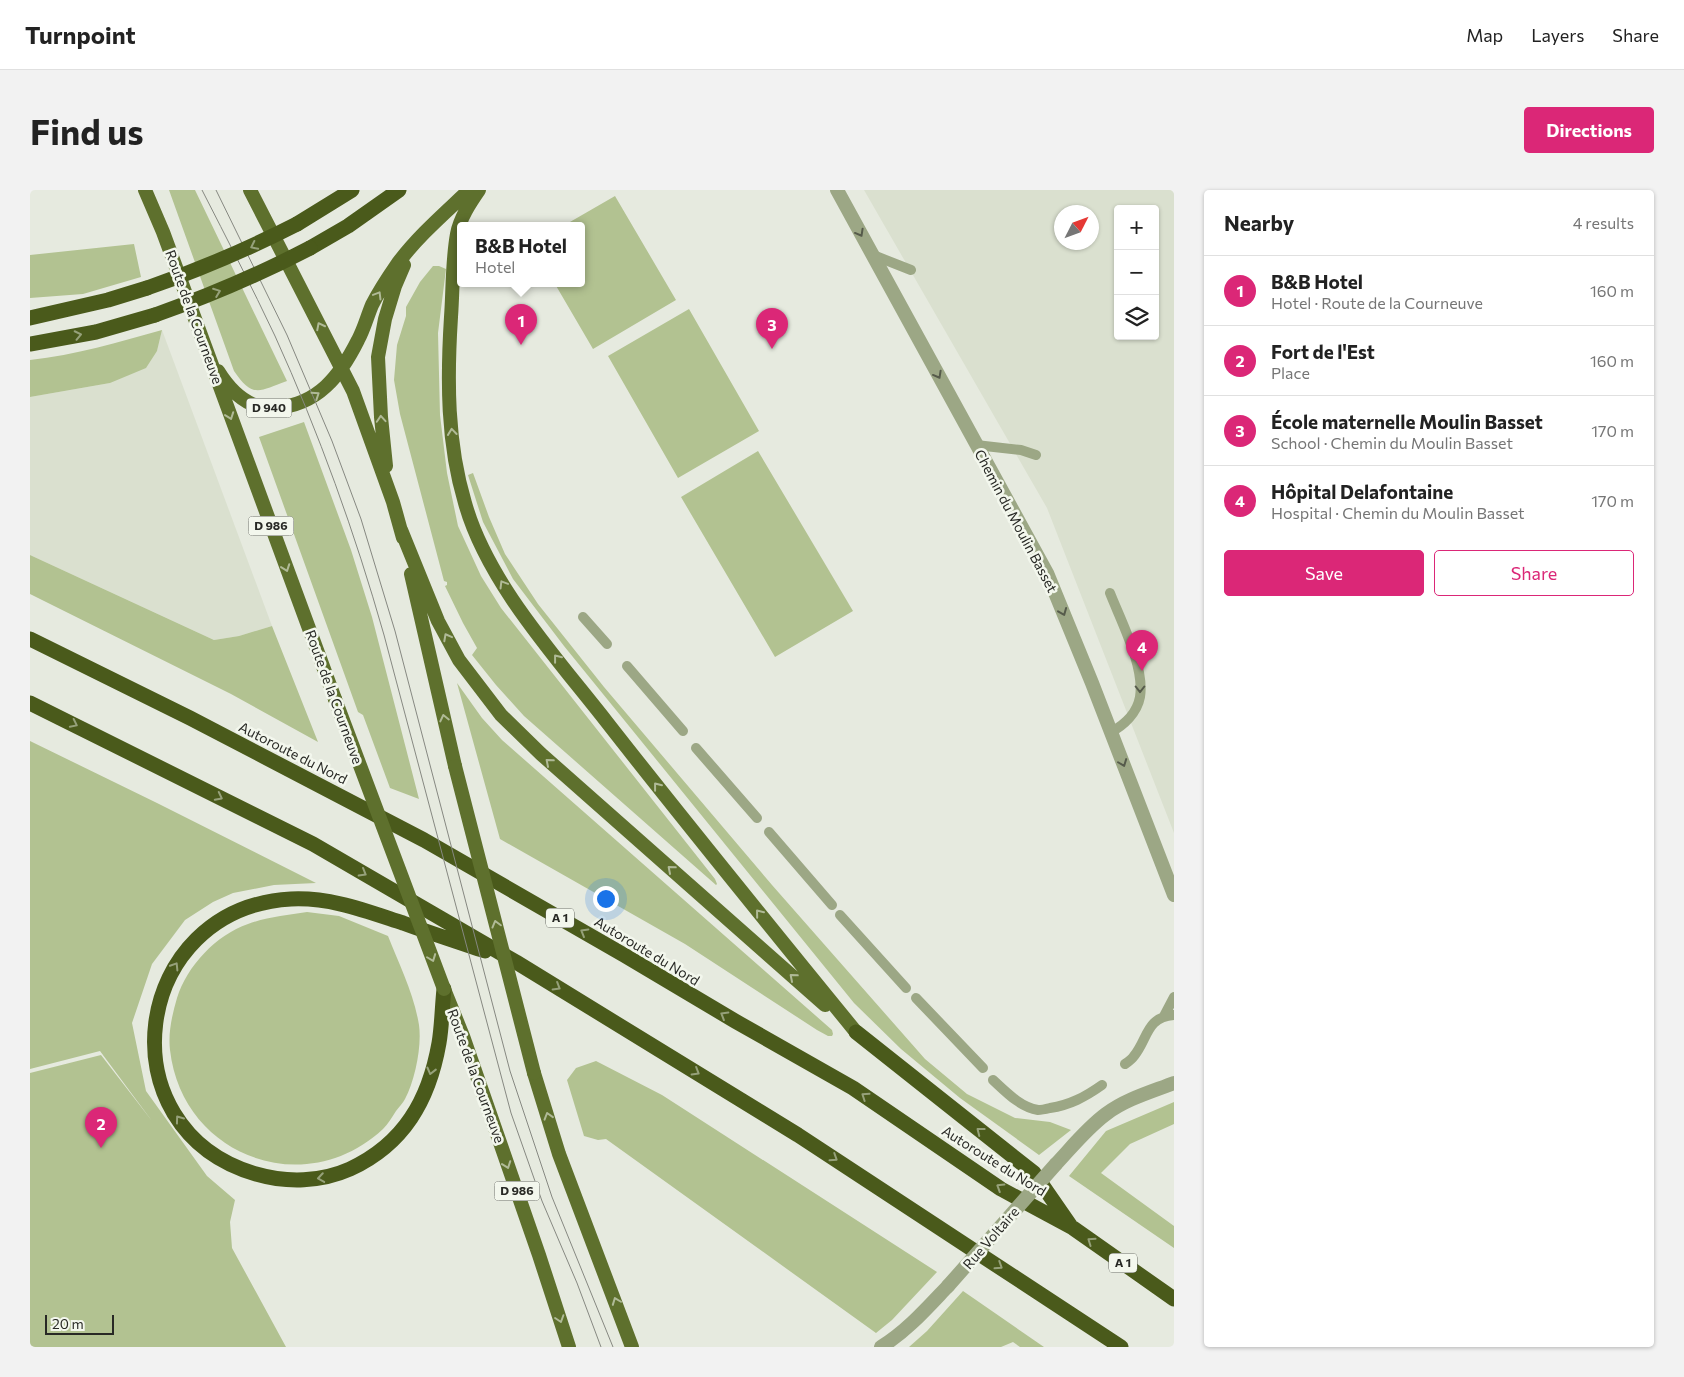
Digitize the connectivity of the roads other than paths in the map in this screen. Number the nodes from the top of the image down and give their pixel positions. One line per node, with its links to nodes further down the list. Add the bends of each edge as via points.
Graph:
1 (144, 190): 10 (main road, Route de la Courneuve / D 986)
2 (156, 190): 10 (main road)
3 (250, 190): 18 (main road, one-way to 3)
4 (352, 190): 15 (highway, one-way to 15, bridge, via 297,224 197,271 89,305)
5 (399, 190): 16 (highway, one-way to 5, bridge, via 96,332 155,315 228,288 310,248)
6 (469, 190): 12 (main road, D 940)
7 (479, 190): 9 (main road, one-way to 7)
8 (837, 190): 13 (street, Chemin du Moulin Basset, one-way to 13)
9 (461, 222)
10 (163, 232): 17 (main road, Route de la Courneuve / D 986)
11 (457, 232): 43 (main road, one-way to 11, via 530,625 480,544 465,504 454,452 449,400)
12 (412, 246): 18 (main road, D 940, one-way to 12, via 373,304 394,268); 21 (main road, one-way to 12, via 384,455 378,358 385,319)
13 (873, 255): 14 (lane); 19 (street, Chemin du Moulin Basset, one-way to 19)
14 (911, 270)
15 (30, 318)
16 (30, 344)
17 (207, 354): 18 (main road, D 940, one-way to 18, via 241,399 271,408 283,408 314,397); 39 (main road, Route de la Courneuve / D 986, one-way to 39, bridge)
18 (342, 370): 21 (main road, via 353,391)
19 (976, 444): 20 (lane); 30 (street, Chemin du Moulin Basset, one-way to 30, via 1047,574)
20 (1036, 455)
21 (392, 502): 22 (main road)
22 (401, 530): 43 (main road, one-way to 22, via 540,754 500,715 459,660 438,621); 52 (main road, one-way to 22, bridge, via 560,1154 534,1073 455,766)
23 (1110, 593): 30 (lane, one-way to 30, via 1140,676 1140,698 1133,712 1122,726)
24 (583, 617): 26 (lane)
25 (30, 639): 49 (highway, Autoroute du Nord / A 1, one-way to 25, via 1001,1189 853,1088 424,840)
26 (607, 644)
27 (627, 666): 29 (lane)
28 (30, 703): 37 (highway, one-way to 37, via 313,844)
29 (683, 731)
30 (1111, 732): 34 (street, Chemin du Moulin Basset, one-way to 34)
31 (696, 748): 32 (lane)
32 (757, 818)
33 (769, 832): 35 (lane)
34 (1174, 895)
35 (832, 905)
36 (840, 915): 38 (lane)
37 (516, 962): 39 (highway, one-way to 37, via 438,1044 423,1098 403,1130 377,1154 343,1172 315,1179 286,1180 267,1178 226,1163 207,1150 186,1128 172,1110 159,1077 154,1051 156,1016 164,987 182,957 204,932 219,921 255,905 293,899 331,901); 54 (highway, one-way to 54, via 798,1134)
38 (906, 988)
39 (444, 989): 51 (main road, Route de la Courneuve / D 986, one-way to 51)
40 (1174, 997): 42 (lane)
41 (916, 998): 45 (lane)
42 (1169, 1016): 44 (lane, via 1150,1026 1134,1057)
43 (856, 1032): 49 (highway, one-way to 43, via 1034,1173)
44 (1125, 1064)
45 (982, 1068)
46 (994, 1080): 48 (lane, via 1008,1094 1039,1110 1065,1106)
47 (1174, 1083): 53 (street, Rue Voltaire, bridge, via 1106,1114 1056,1164 918,1318)
48 (1102, 1085)
49 (1072, 1228): 50 (highway, Autoroute du Nord / A 1, one-way to 49)
50 (1174, 1299)
51 (569, 1347)
52 (632, 1347)
53 (881, 1347)
54 (1122, 1347)

